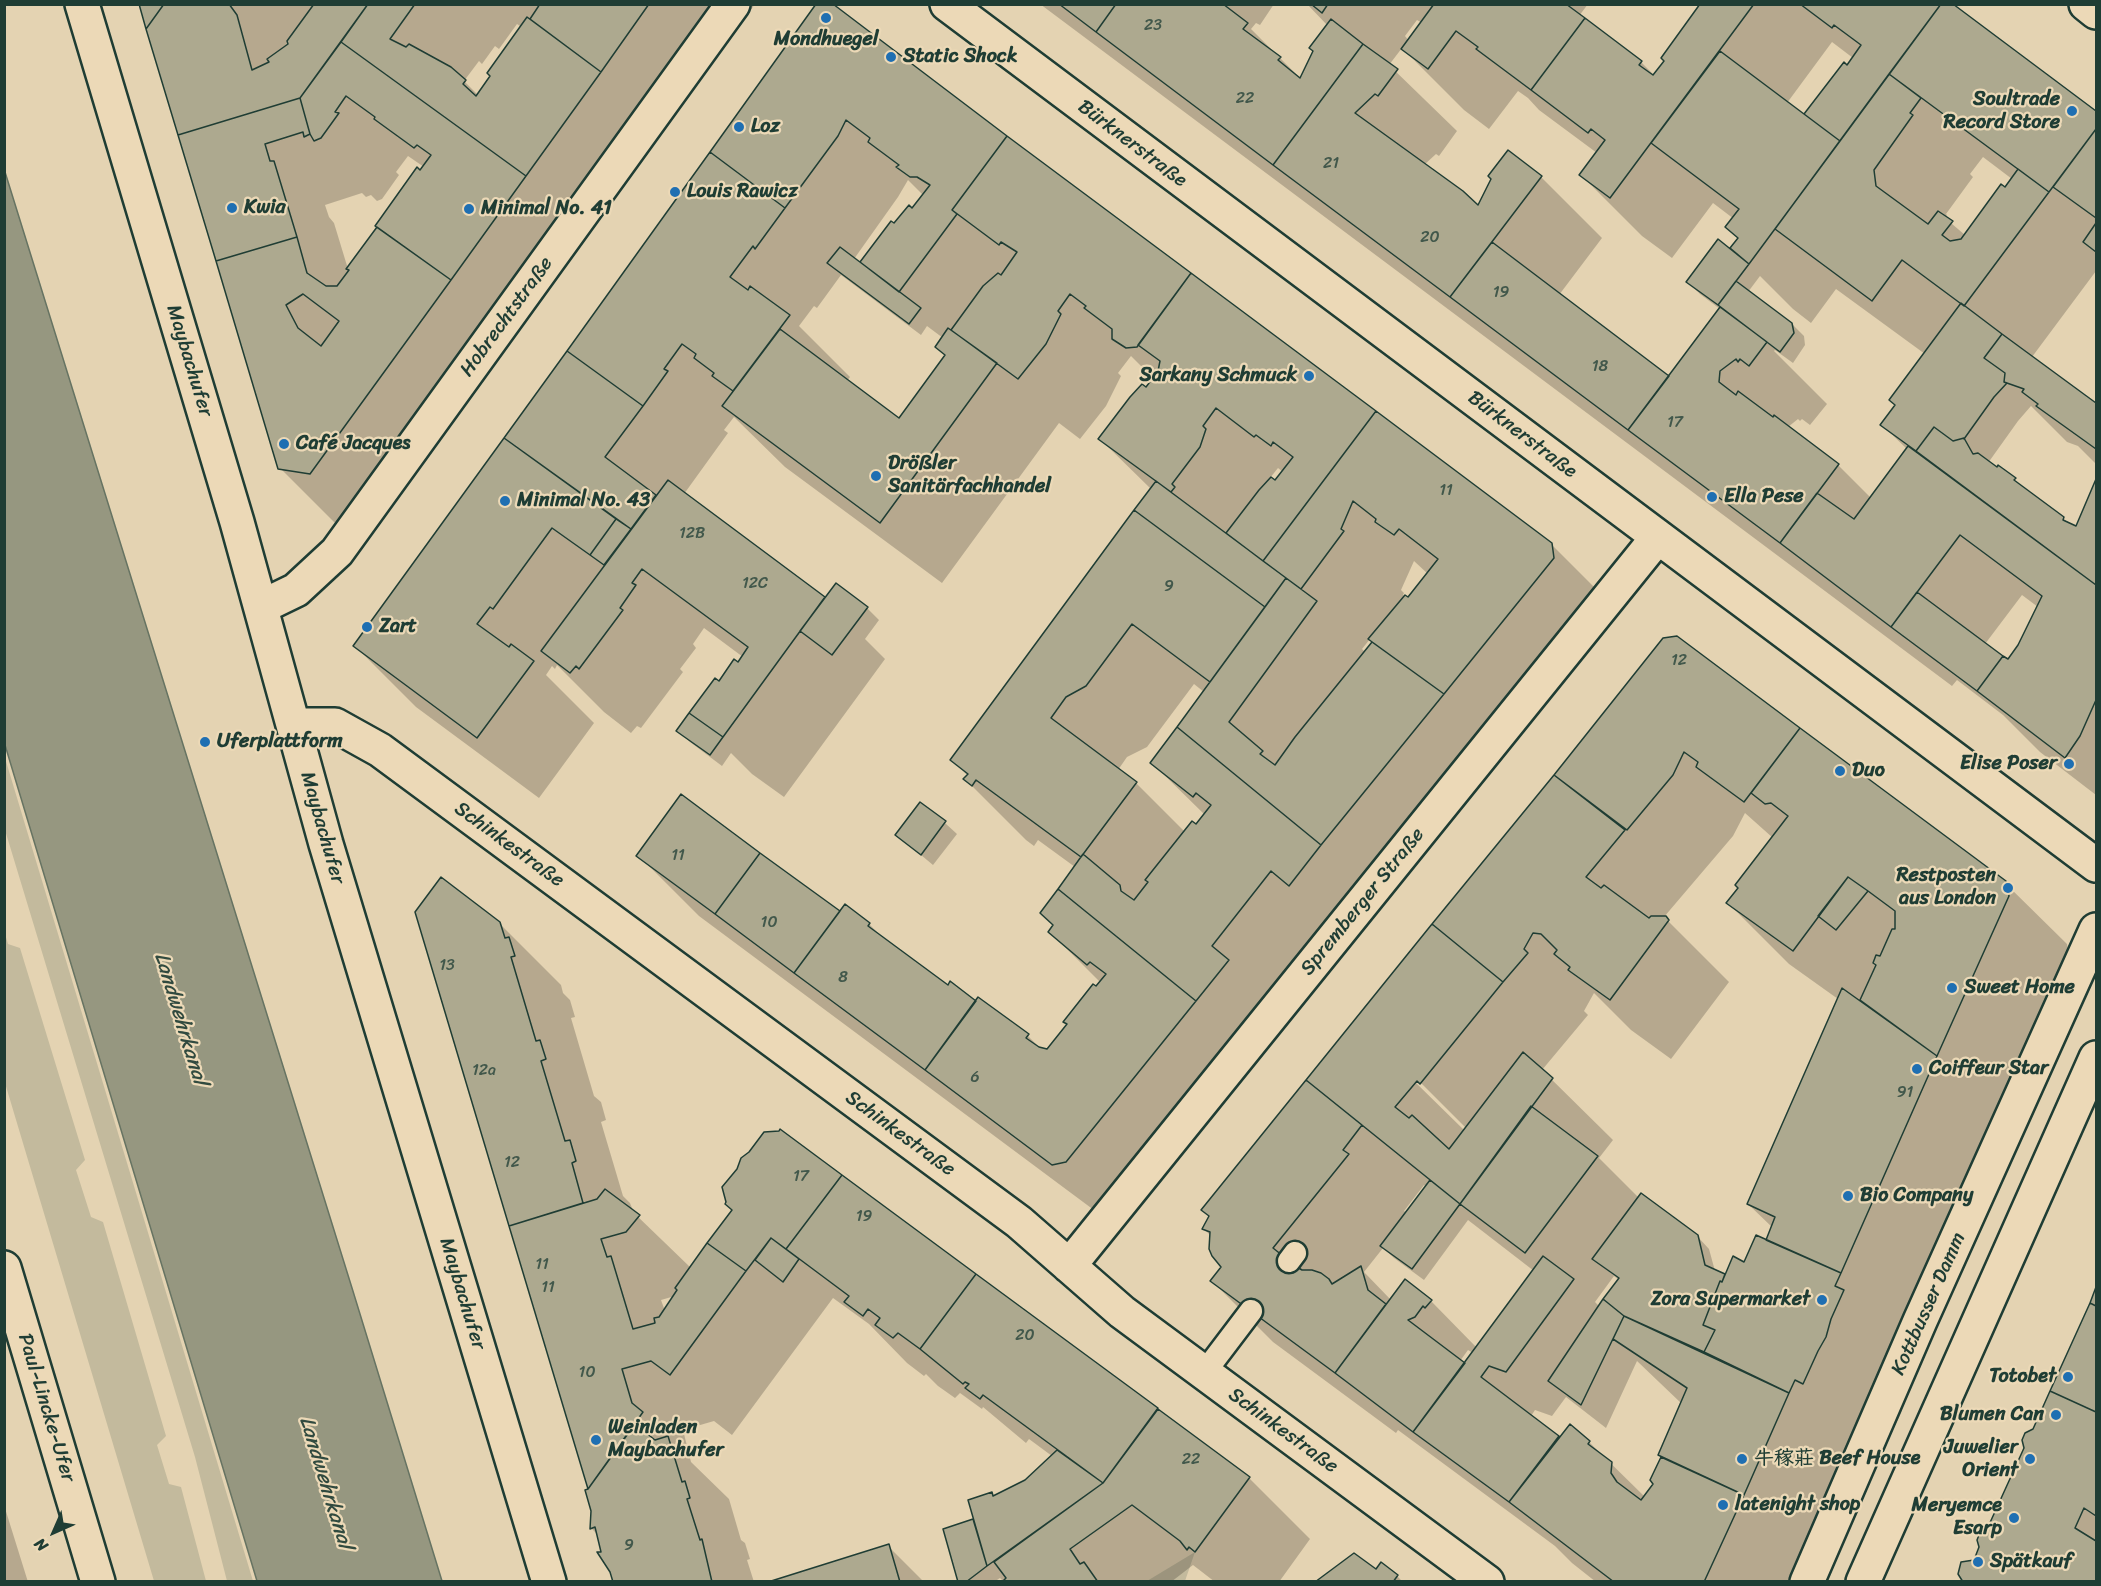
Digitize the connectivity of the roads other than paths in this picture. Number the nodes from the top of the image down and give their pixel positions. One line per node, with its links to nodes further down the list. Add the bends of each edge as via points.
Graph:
1 (82, 4): 7 (street, Maybachufer)
2 (733, 4): 7 (street, Hobrechtstraße, via 337,552 296,590)
3 (947, 4): 6 (street, Bürknerstraße)
4 (2086, 4): 5 (street)
5 (2097, 12)
6 (1657, 538): 9 (street, Bürknerstraße); 12 (street, Spremberger Straße)
7 (261, 607): 8 (street, Maybachufer)
8 (293, 725): 12 (street, Schinkestraße, via 335,725 380,750 1019,1222); 17 (street, Maybachufer)
9 (2097, 865)
10 (2097, 930): 19 (street, Kottbusser Damm)
11 (2097, 1058): 20 (street)
12 (1069, 1266): 15 (street, Schinkestraße, via 1122,1312)
13 (4, 1268): 16 (street, Paul-Lincke-Ufer)
14 (1251, 1311): 15 (lane)
15 (1204, 1373): 18 (street, Schinkestraße)
16 (98, 1581)
17 (549, 1581)
18 (1487, 1581)
19 (1807, 1581)
20 (1863, 1581)

